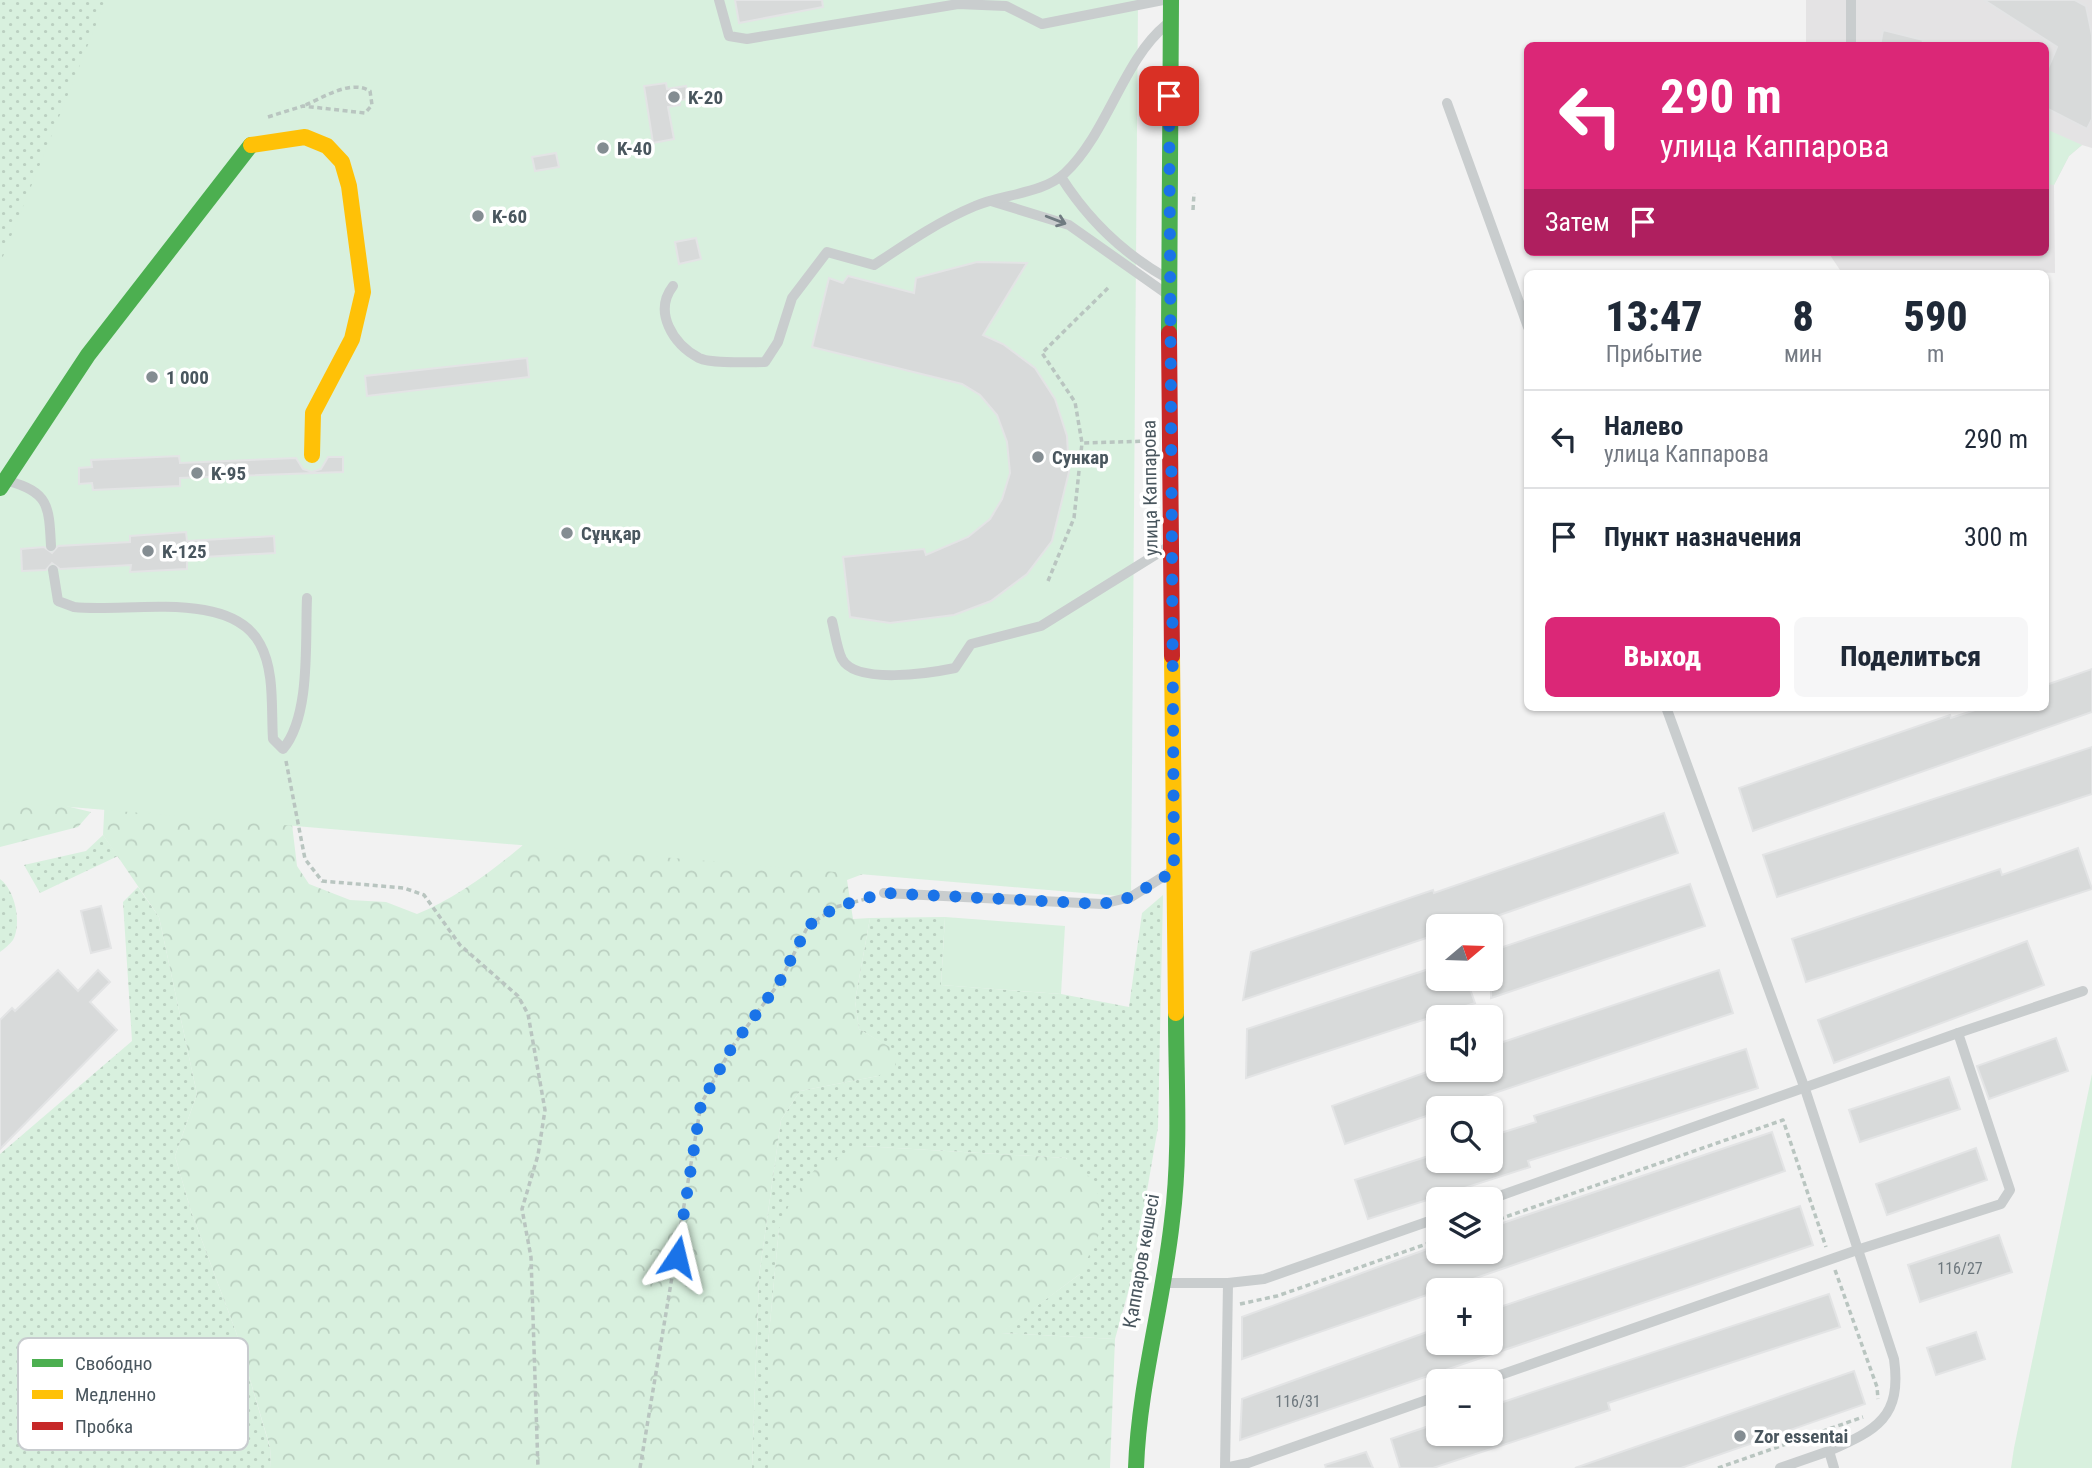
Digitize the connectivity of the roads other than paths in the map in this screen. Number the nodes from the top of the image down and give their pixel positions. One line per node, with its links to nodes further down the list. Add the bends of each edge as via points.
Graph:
1 (719, 0): 5 (lane, via 729,36 747,39)
2 (1164, 0): 5 (lane, via 1042,24 1006,6)
3 (1171, 0): 6 (street, улица Каппарова)
4 (1851, 0): 7 (lane)
5 (958, 2)
6 (1170, 23): 8 (street, улица Каппарова); 11 (lane, via 1149,45 1079,159)
7 (1851, 42)
8 (1169, 96): 10 (lane); 14 (street, улица Каппарова)
9 (1447, 103): 17 (lane)
10 (1184, 141)
11 (1062, 177): 12 (lane); 16 (lane, via 1095,223)
12 (990, 201): 15 (lane, via 924,231 874,265 827,253 792,298 778,342 765,362 700,359 669,332 665,313 667,293); 16 (lane, one-way to 16, via 1069,225)
13 (1182, 204): 14 (lane)
14 (1169, 239): 16 (street, улица Каппарова)
15 (673, 286)
16 (1169, 288): 20 (street, улица Каппарова)
17 (1524, 316)
18 (312, 455): 19 (street, via 313,413 352,339 363,292 342,162 327,146 305,137 249,145 88,355)
19 (2, 484): 21 (lane, via 32,488 46,503)
20 (1172, 544): 24 (lane, via 1041,626 971,644 955,668 879,676 862,673 842,659); 26 (street, улица Каппарова)
21 (51, 546)
22 (53, 570): 23 (lane, via 58,601 74,607 226,613 246,626 260,644 270,672 273,739 283,749 293,738 300,713)
23 (307, 598)
24 (832, 621)
25 (1667, 711): 31 (lane)
26 (1174, 871): 27 (lane, via 1131,897 1102,904); 28 (street, улица Каппарова)
27 (884, 893)
28 (1177, 976): 35 (street, Қаппаров көшесі, via 1177,1156 1172,1224)
29 (2083, 990): 30 (lane)
30 (1958, 1033): 31 (lane); 34 (lane, via 2009,1181 2007,1198 2001,1204)
31 (1805, 1089): 32 (lane); 34 (lane)
32 (1503, 1195)
33 (1426, 1222): 36 (lane, via 1264,1279)
34 (1860, 1249): 37 (lane); 39 (lane, via 1897,1382 1890,1408 1879,1425)
35 (1160, 1283): 36 (lane); 40 (street, Қаппаров көшесі, via 1144,1364)
36 (1228, 1283): 41 (lane)
37 (1503, 1374)
38 (1426, 1400): 41 (lane)
39 (1829, 1451): 42 (lane); 43 (lane)
40 (1136, 1468)
41 (1225, 1468)
42 (1780, 1468)
43 (1834, 1468)

